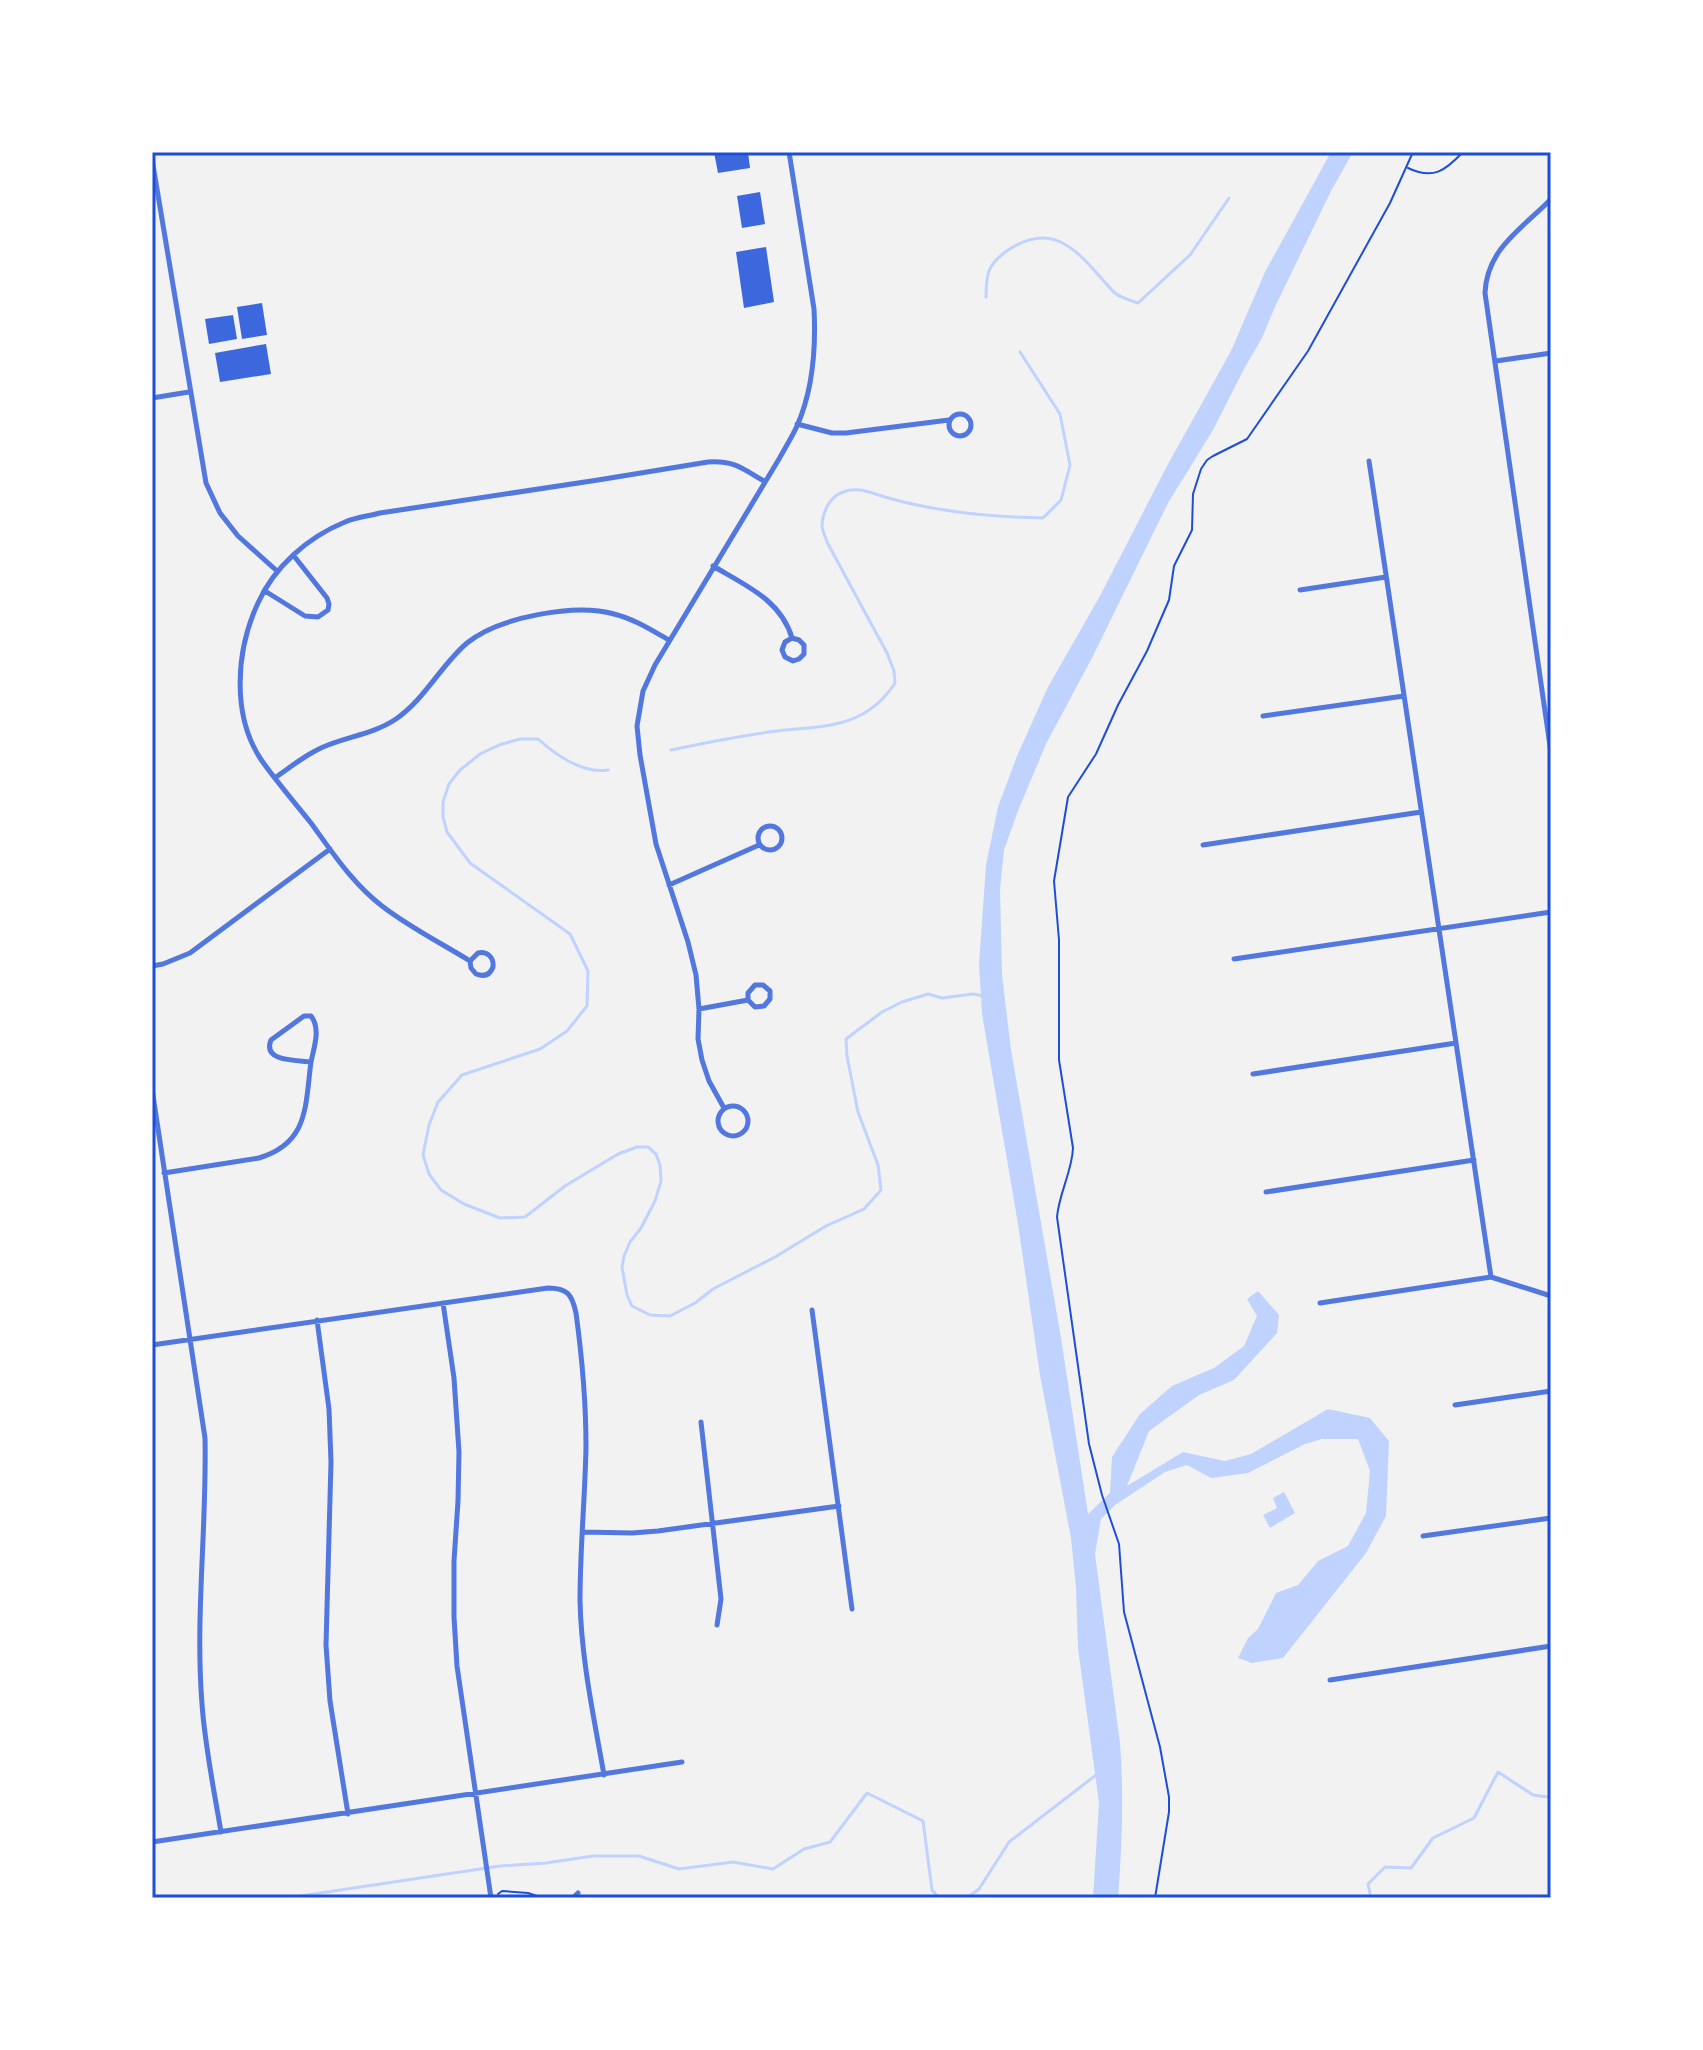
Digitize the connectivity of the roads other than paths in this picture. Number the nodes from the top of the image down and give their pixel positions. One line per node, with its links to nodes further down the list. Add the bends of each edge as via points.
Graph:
1 (789, 152): 9 (street, via 815,334 812,371)
2 (152, 159): 6 (street)
3 (1551, 199): 5 (street, via 1501,247 1489,266 1485,293)
4 (1551, 353): 5 (street)
5 (1496, 361): 22 (street)
6 (189, 392): 7 (street); 14 (street, via 206,483 220,513)
7 (152, 398)
8 (949, 420): 8 (street, via 964,414 970,429 957,436); 9 (street, via 846,433)
9 (797, 424): 11 (street)
10 (1369, 461): 15 (street)
11 (764, 481): 12 (street, via 736,464 708,462 380,513 346,521); 13 (street)
12 (294, 556): 14 (street); 17 (street, via 327,598 328,610 318,617 305,616)
13 (713, 566): 18 (street, via 780,611); 19 (street)
14 (277, 571): 17 (street)
15 (1386, 577): 16 (street); 20 (street)
16 (1300, 590)
17 (265, 591): 23 (street, via 250,621 240,683 250,736)
18 (792, 638): 18 (street, via 805,649 793,661 782,650)
19 (669, 640): 23 (street, via 636,621 602,612 568,611 508,622 466,643 397,718 326,745); 28 (street, via 643,691 637,726 656,844)
20 (1404, 696): 21 (street); 24 (street)
21 (1263, 716)
22 (1551, 753)
23 (276, 777): 27 (street)
24 (1421, 812): 26 (street); 30 (street)
25 (759, 845): 25 (street, via 763,828 779,829 782,840 777,848); 28 (street)
26 (1203, 845)
27 (330, 849): 32 (street, via 380,905); 33 (street, via 190,953)
28 (669, 885): 35 (street, via 696,975)
29 (1551, 912): 30 (street)
30 (1439, 928): 31 (street); 36 (street)
31 (1234, 959)
32 (470, 961): 32 (street, via 482,952 491,957 493,967 489,974 478,975)
33 (152, 966)
34 (748, 1000): 34 (street, via 755,985 770,991 764,1006 755,1007); 35 (street)
35 (699, 1009): 40 (street, via 702,1060)
36 (1456, 1043): 38 (street); 41 (street)
37 (311, 1062): 37 (street, via 316,1023 304,1016 268,1046 275,1057); 42 (street, via 304,1119 287,1146 259,1158)
38 (1253, 1074)
39 (152, 1089): 42 (street)
40 (724, 1108): 40 (street, via 737,1106 747,1116 741,1134 728,1135 719,1128)
41 (1474, 1160): 43 (street); 44 (street)
42 (164, 1173): 50 (street)
43 (1266, 1192)
44 (1491, 1277): 45 (street); 47 (street)
45 (1551, 1296)
46 (443, 1303): 49 (street); 58 (street, via 548,1288 559,1288 574,1301 586,1401); 66 (street, via 459,1441 457,1666)
47 (1320, 1303)
48 (812, 1310): 55 (street)
49 (317, 1320): 50 (street); 67 (street, via 331,1462 326,1645)
50 (190, 1340): 51 (street); 68 (street, via 205,1438 202,1705)
51 (152, 1345)
52 (1551, 1391): 53 (street)
53 (1455, 1405)
54 (701, 1422): 57 (street)
55 (839, 1506): 57 (street); 60 (street)
56 (1551, 1518): 59 (street)
57 (713, 1524): 58 (street, via 632,1533); 61 (street, via 721,1599)
58 (583, 1532): 65 (street, via 583,1641)
59 (1423, 1536)
60 (852, 1609)
61 (717, 1625)
62 (1551, 1646): 63 (street)
63 (1330, 1680)
64 (682, 1762): 65 (street)
65 (604, 1775): 66 (street)
66 (476, 1794): 67 (street); 70 (street)
67 (348, 1814): 68 (street)
68 (221, 1832): 69 (street)
69 (152, 1842)
70 (492, 1898)

